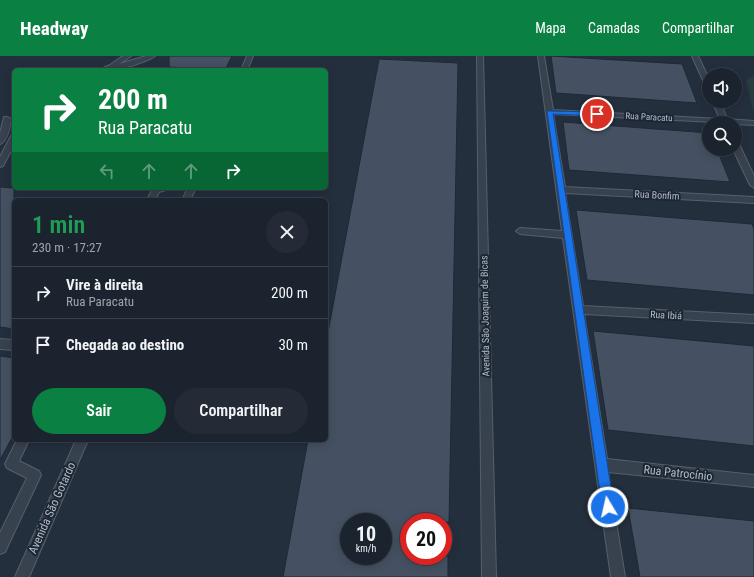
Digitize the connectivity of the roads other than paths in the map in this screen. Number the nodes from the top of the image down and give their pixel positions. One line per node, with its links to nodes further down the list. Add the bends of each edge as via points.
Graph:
1 (128, 56): 7 (lane)
2 (152, 56): 8 (lane)
3 (250, 56): 9 (lane)
4 (480, 56): 36 (lane, Avenida São Joaquim de Bicas)
5 (541, 56): 11 (lane)
6 (694, 56): 10 (lane)
7 (107, 68)
8 (113, 68)
9 (245, 68)
10 (702, 72)
11 (549, 112): 14 (lane, Rua Paracatu); 22 (lane)
12 (12, 115): 13 (lane)
13 (3, 121): 17 (lane, via 6,128)
14 (702, 121)
15 (742, 123): 16 (lane, Rua Paracatu)
16 (754, 123)
17 (0, 142)
18 (12, 142): 20 (lane)
19 (740, 156): 21 (lane)
20 (0, 164)
21 (754, 186)
22 (561, 190): 23 (lane, Rua Bonfim); 25 (lane)
23 (754, 200)
24 (520, 231): 25 (lane)
25 (567, 235): 26 (lane)
26 (579, 310): 27 (lane, Rua Ibiá); 32 (lane)
27 (754, 319)
28 (0, 344): 29 (lane)
29 (12, 345)
30 (22, 442): 34 (lane, via 11,464 35,475)
31 (81, 442): 35 (lane, Avenida São Gotardo)
32 (602, 465): 33 (lane, Rua Patrocínio); 37 (lane)
33 (754, 481)
34 (0, 547)
35 (22, 577)
36 (489, 577)
37 (618, 577)

